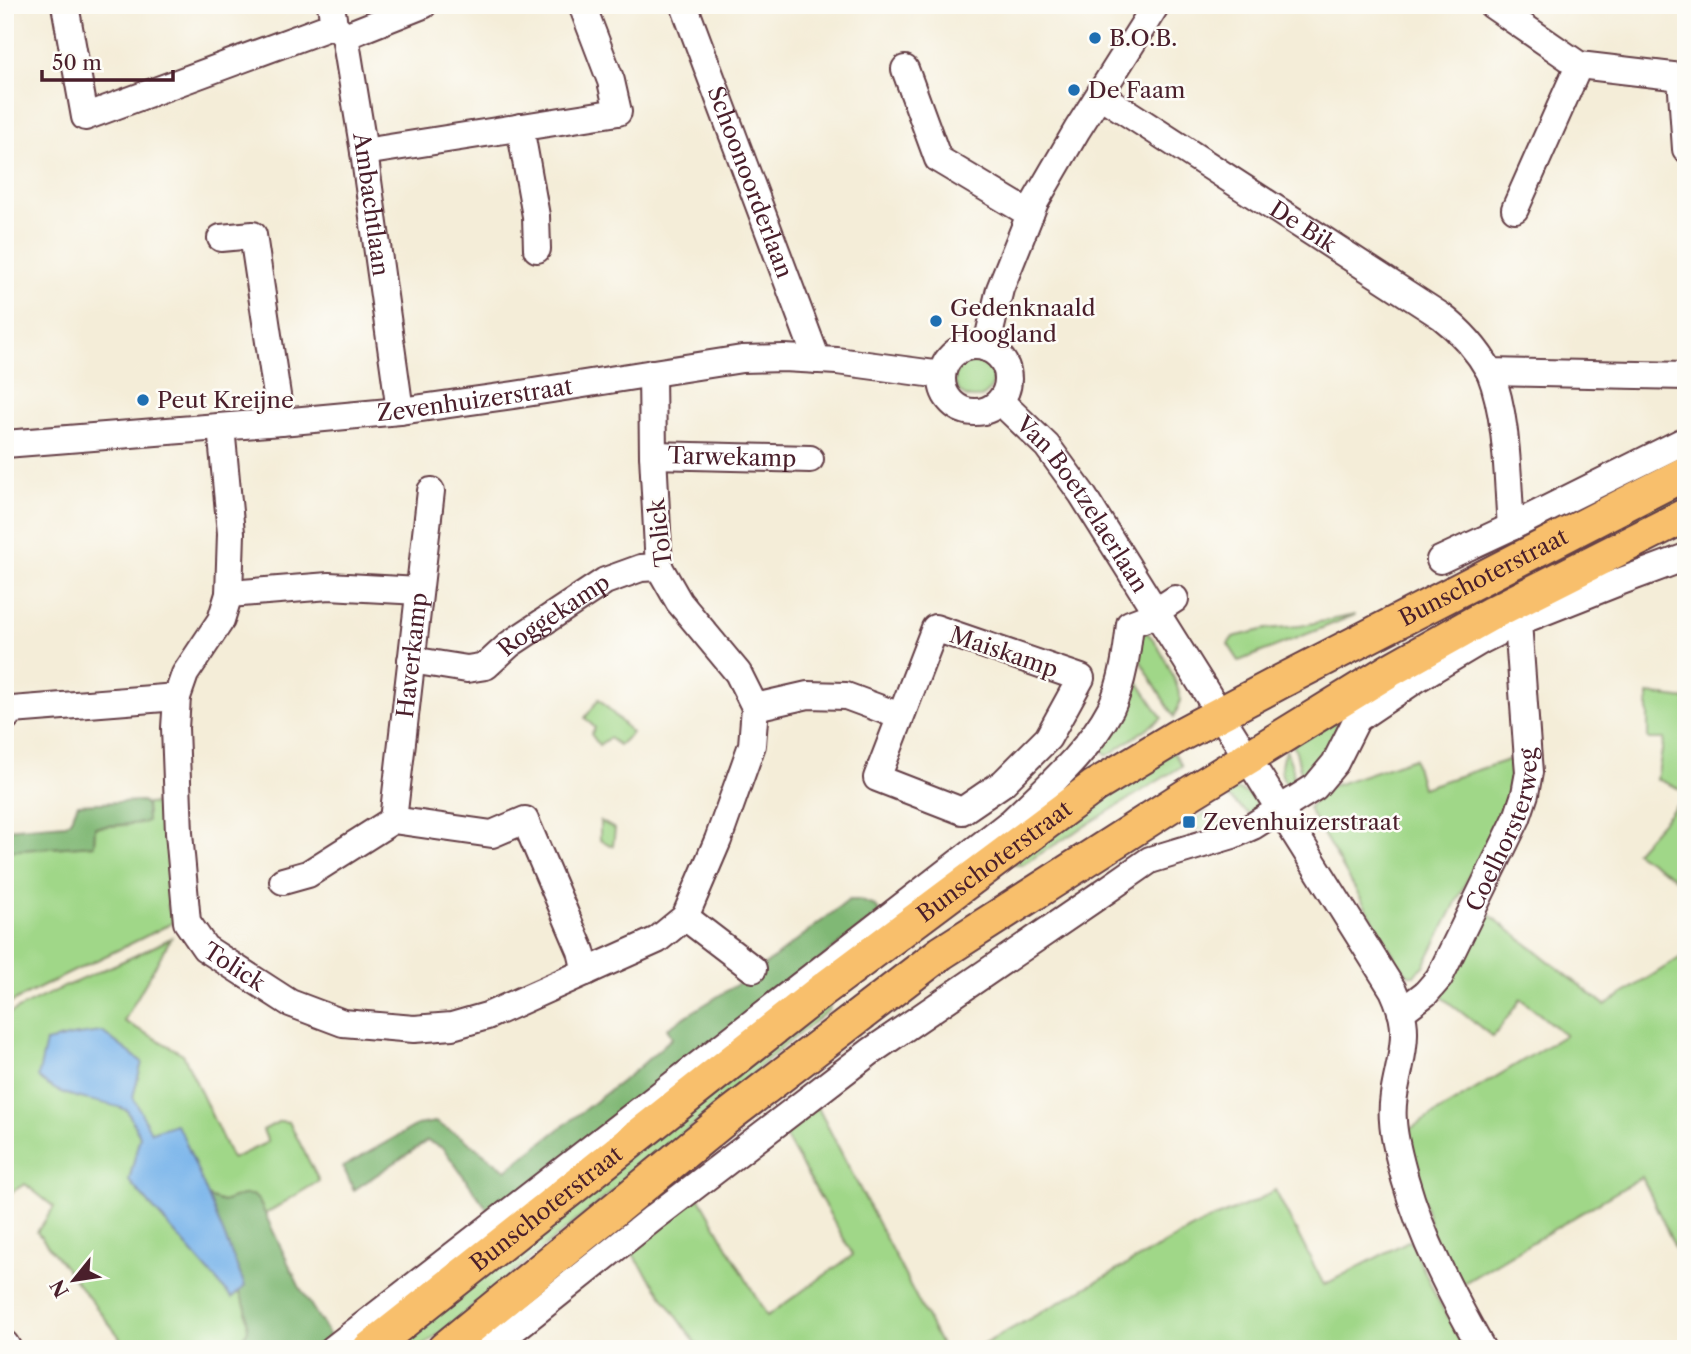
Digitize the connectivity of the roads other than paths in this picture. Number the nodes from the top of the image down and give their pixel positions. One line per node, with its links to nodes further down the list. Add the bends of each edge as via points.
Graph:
1 (65, 5): 7 (street, via 85,117)
2 (423, 5): 7 (street)
3 (582, 5): 12 (street, via 618,112)
4 (684, 5): 20 (street, Schoonoorderlaan)
5 (1156, 5): 11 (street)
6 (1492, 5): 8 (street)
7 (337, 22): 14 (street, Ambachtlaan)
8 (1579, 65): 10 (street); 15 (street)
9 (905, 69): 16 (street, via 938,159)
10 (1683, 76): 13 (street)
11 (1100, 95): 16 (street); 21 (street, De Bik, via 1441,316 1469,340)
12 (520, 127): 14 (street); 18 (street, via 536,216)
13 (1686, 149)
14 (364, 152): 26 (street, Ambachtlaan)
15 (1515, 208)
16 (1030, 214): 19 (street, via 1000,289)
17 (221, 238): 27 (street, via 253,235)
18 (537, 249)
19 (986, 348): 23 (street, via 971,346 957,351); 25 (street, via 1000,356 1007,371 1007,387)
20 (817, 360): 22 (street, Zevenhuizerstraat, via 742,359); 23 (street, Zevenhuizerstraat)
21 (1490, 372): 24 (street); 36 (street, De Bik, via 1502,416)
22 (652, 373): 26 (street, Zevenhuizerstraat); 31 (street, Tolick)
23 (942, 375): 25 (street, via 946,396 961,410 982,412)
24 (1686, 376)
25 (1000, 401): 42 (street, Van Boetzelaerlaan, via 1047,446)
26 (400, 411): 27 (street, Zevenhuizerstraat)
27 (281, 422): 28 (street, Zevenhuizerstraat)
28 (221, 427): 30 (street, Zevenhuizerstraat); 41 (street, Tolick, via 231,533)
29 (1686, 440): 36 (street)
30 (5, 444)
31 (653, 454): 32 (street, Tarwekamp); 39 (street, Tolick)
32 (810, 459)
33 (1686, 473): 48 (main road, Bunschoterstraat)
34 (431, 491): 40 (street, Haverkamp)
35 (1686, 515): 51 (main road, Bunschoterstraat, via 1481,619)
36 (1511, 527): 38 (street)
37 (1686, 557): 43 (street)
38 (1440, 560)
39 (659, 567): 45 (street, Roggekamp, via 605,581 510,644 486,666 467,669); 47 (street, Tolick, via 679,602 738,673)
40 (419, 591): 41 (street, via 329,586); 45 (street, Haverkamp)
41 (229, 594): 46 (street, Tolick, via 221,620 186,674)
42 (1166, 606): 44 (street, Van Boetzelaerlaan); 48 (street, Van Boetzelaerlaan)
43 (1518, 622): 52 (street, via 1418,678 1357,719 1335,763 1315,787); 58 (street, Coelhorsterweg, via 1529,772 1525,794 1438,978)
44 (1130, 624): 61 (street, Bunschoterstraat, via 1111,707 1070,765 1012,821)
45 (411, 660): 53 (street, Haverkamp)
46 (177, 697): 50 (street, via 12,710); 57 (street, Tolick, via 179,833 187,922 205,948 290,1003 343,1023 414,1029 452,1026 487,1016)
47 (755, 707): 49 (street, via 808,695 846,696); 55 (street, Tolick, via 752,745)
48 (1220, 713): 51 (street, Van Boetzelaerlaan); 62 (main road, Bunschoterstraat, via 1081,796 821,991)
49 (900, 716): 49 (street, Maiskamp, via 934,628 1081,678 1048,738 1003,783 962,811 877,778)
50 (5, 718)
51 (1248, 757): 52 (street); 63 (main road, Bunschoterstraat, via 941,953 731,1114)
52 (1280, 809): 58 (street, via 1384,973); 64 (street, via 1233,835 1150,860 1122,879 870,1052)
53 (393, 820): 54 (street, via 308,874); 57 (street, via 492,834 525,820)
54 (283, 881)
55 (685, 917): 56 (street); 57 (street, Tolick, via 657,940)
56 (753, 969)
57 (586, 972)
58 (1401, 1012): 65 (street, via 1403,1044 1392,1112 1399,1158 1423,1233)
59 (5, 1344): 60 (street)
60 (8, 1349)
61 (333, 1349)
62 (369, 1349)
63 (444, 1349)
64 (489, 1349)
65 (1482, 1349)

